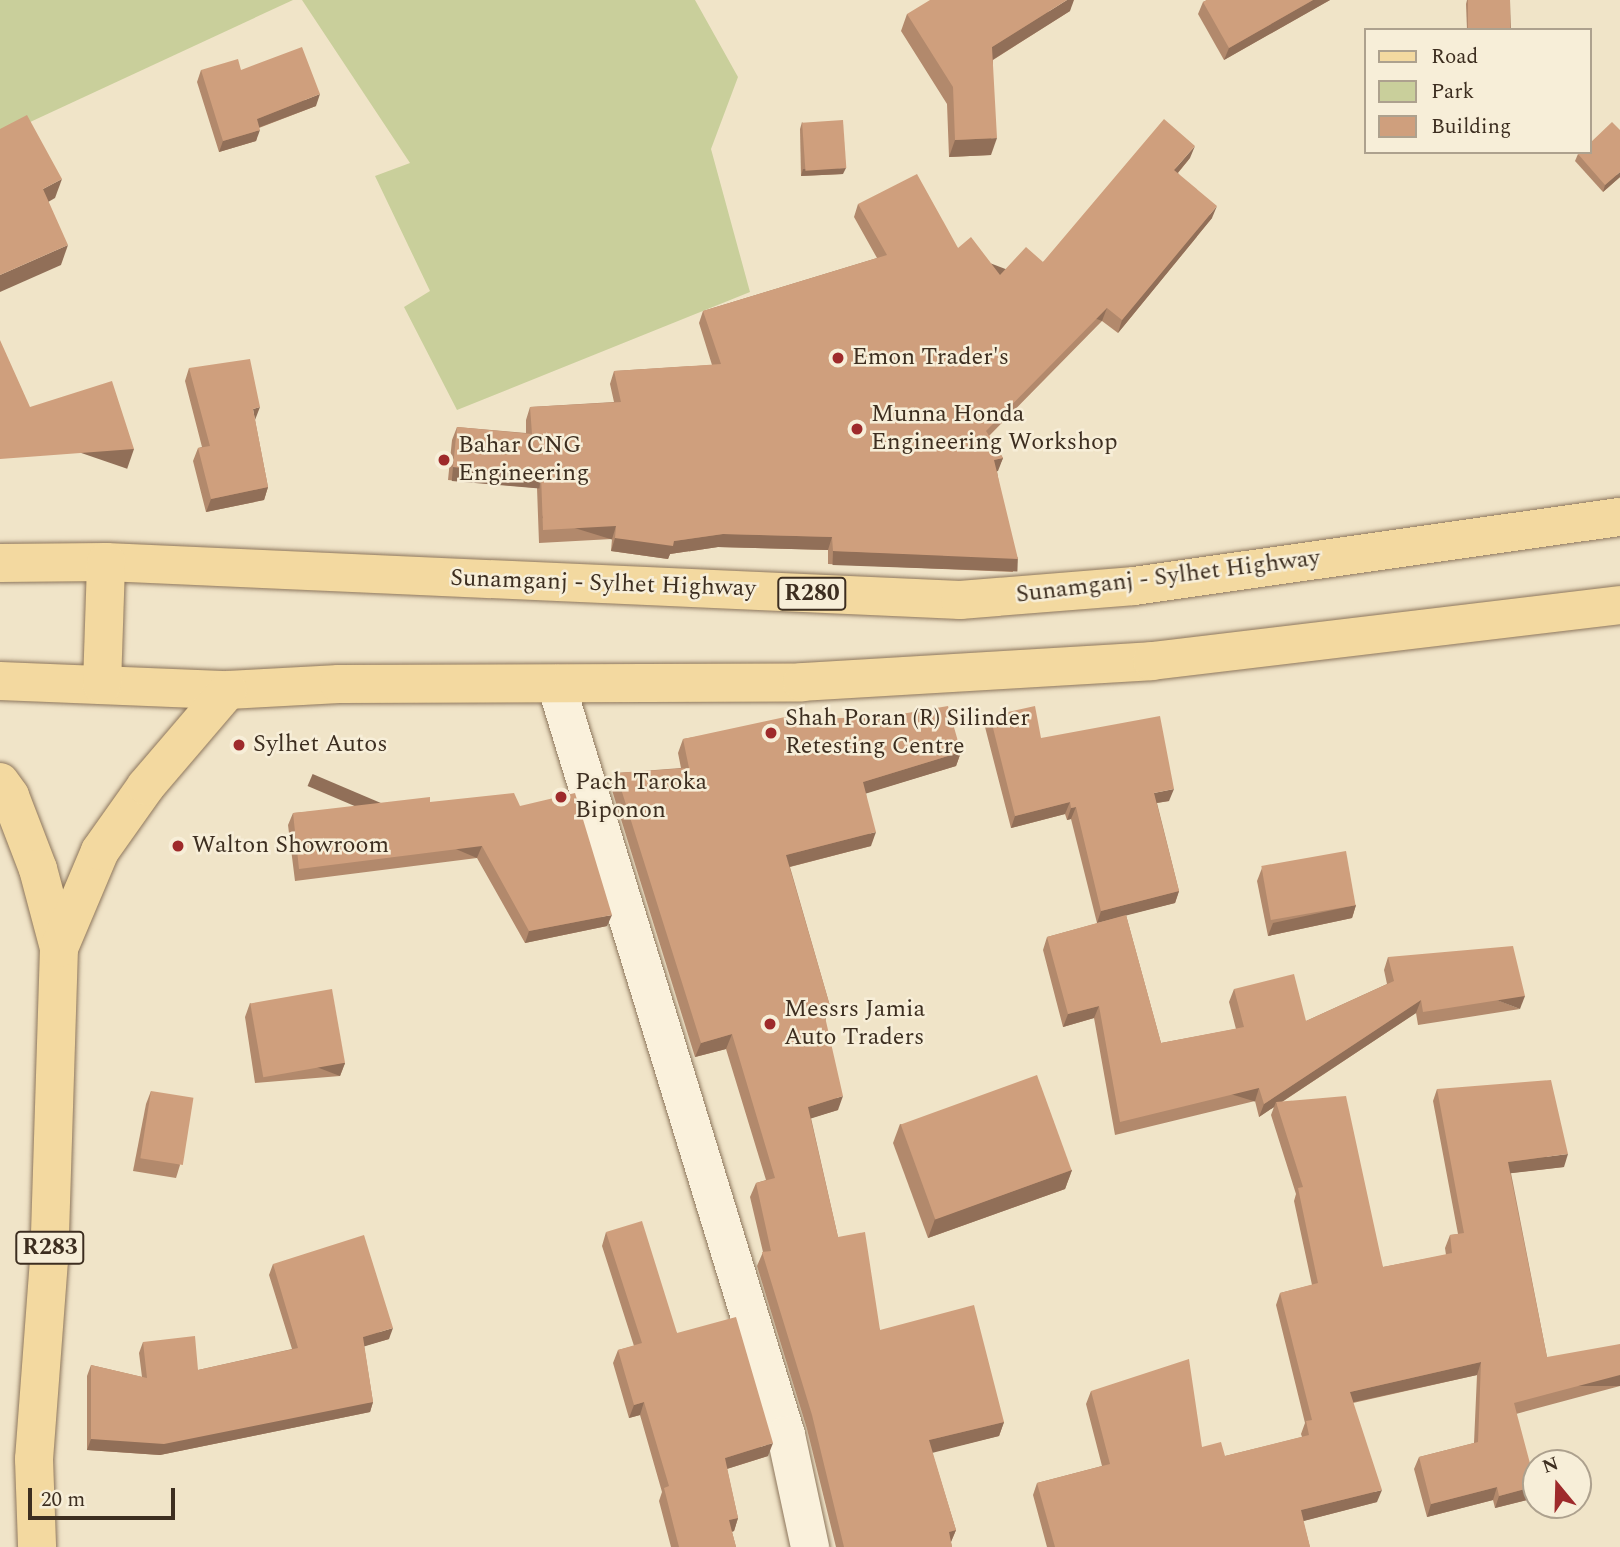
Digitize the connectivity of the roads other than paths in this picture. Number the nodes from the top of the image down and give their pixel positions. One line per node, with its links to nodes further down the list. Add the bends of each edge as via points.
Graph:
1 (1620, 517): 2 (main road, Sunamganj - Sylhet Highway / R280, via 1134,586 960,600)
2 (106, 562): 3 (main road, Sunamganj - Sylhet Highway / R280); 7 (main road)
3 (0, 563)
4 (1620, 605): 6 (main road, via 1152,661 802,682)
5 (0, 681): 7 (main road)
6 (556, 684): 8 (main road, via 339,684); 12 (street, via 786,1435)
7 (102, 685): 8 (main road)
8 (228, 690): 10 (main road, via 146,786 100,850)
9 (0, 782): 10 (main road, via 10,796 38,869)
10 (60, 948): 11 (main road, R283, via 49,1260 34,1459)
11 (37, 1547)
12 (810, 1547)

